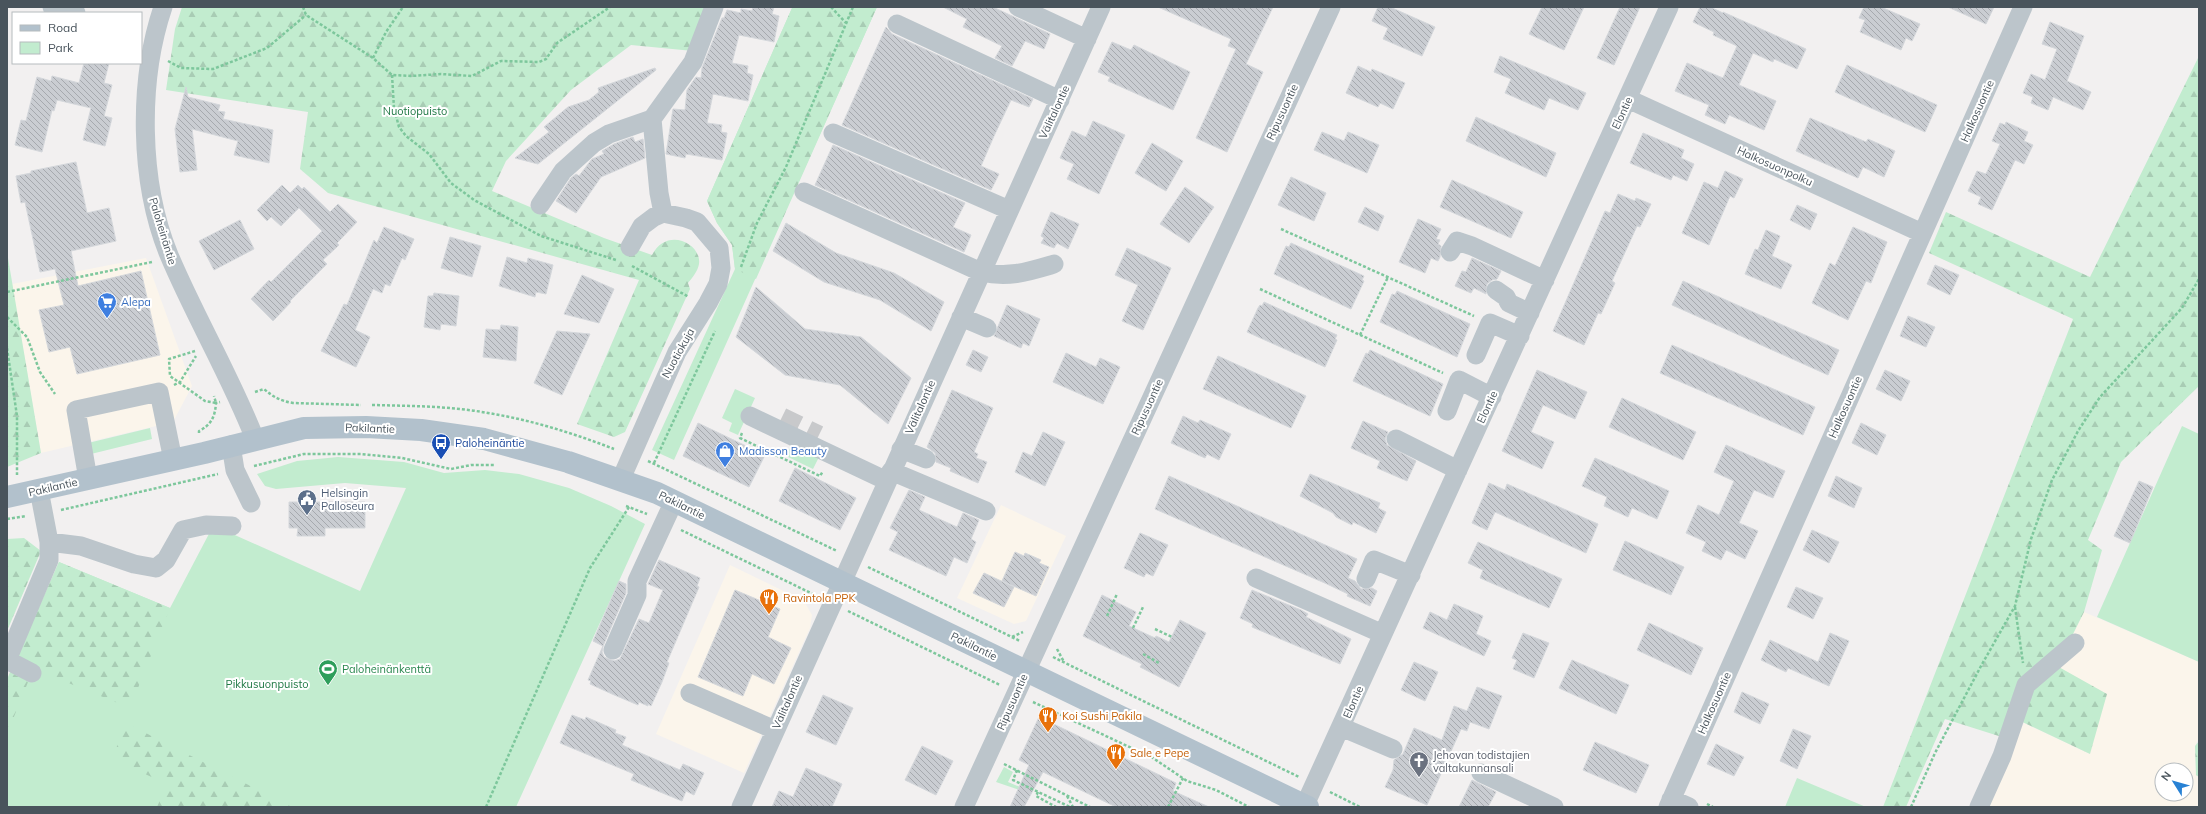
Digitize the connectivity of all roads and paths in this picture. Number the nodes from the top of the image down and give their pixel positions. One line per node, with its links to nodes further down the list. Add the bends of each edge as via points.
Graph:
1 (52, 7): 14 (street)
2 (163, 7): 18 (street, Paloheinäntie)
3 (303, 7): 15 (path)
4 (403, 7): 21 (path)
5 (610, 7): 21 (path, via 557,43 546,59 539,62 501,61 472,76 411,76 392,75)
6 (714, 7): 24 (street, via 693,62)
7 (831, 7): 16 (path)
8 (853, 7): 16 (path)
9 (1018, 7): 19 (street)
10 (1101, 7): 19 (street, Välitalontie)
11 (1331, 7): 102 (street, Ripusuontie)
12 (1669, 7): 22 (street, Elontie)
13 (2023, 7): 31 (street, Halkosuontie)
14 (72, 12)
15 (306, 15): 20 (path, via 267,48 213,69 181,68); 21 (path)
16 (846, 23): 36 (path, via 786,167 756,223)
17 (897, 24): 23 (street)
18 (148, 31): 63 (street, Paloheinäntie, via 144,118 155,206 168,253 239,397)
19 (1088, 39): 23 (street, Välitalontie)
20 (164, 58)
21 (373, 58)
22 (1628, 99): 31 (street, Halkosuonpolku); 40 (street, Elontie)
23 (1060, 100): 28 (street, Välitalontie)
24 (652, 119): 27 (street, via 609,134 594,143 563,171); 29 (street)
25 (833, 133): 28 (street)
26 (804, 192): 37 (street)
27 (540, 206)
28 (1008, 210): 37 (street, Välitalontie)
29 (663, 213): 32 (street, via 642,226); 74 (street, Nuotiokuja, via 697,222 719,248 721,268 718,284 677,352)
30 (1281, 229): 38 (path)
31 (1922, 233): 123 (street, Halkosuontie)
32 (630, 247)
33 (1450, 252): 40 (street, via 1458,241)
34 (156, 261): 43 (path)
35 (1054, 264): 37 (street, via 1020,274 998,276)
36 (741, 268)
37 (981, 272): 46 (street, Välitalontie)
38 (1388, 277): 47 (path); 50 (path)
39 (2199, 279): 94 (path, via 2182,308 2100,398 2078,431 2052,480 2031,539)
40 (1545, 280): 44 (street, Elontie)
41 (1260, 290): 50 (path)
42 (1496, 290): 44 (street, via 1506,297 1509,303)
43 (7, 292)
44 (1530, 313): 51 (street, Elontie)
45 (7, 317): 57 (path, via 27,337 40,372)
46 (961, 317): 49 (street); 66 (street, Välitalontie)
47 (1490, 323): 51 (street); 53 (street)
48 (717, 326): 87 (path, via 654,463)
49 (987, 328)
50 (1360, 335): 54 (path)
51 (1520, 336): 58 (street, Elontie)
52 (7, 348): 76 (path, via 17,416)
53 (1476, 355)
54 (1459, 380): 58 (street); 60 (street)
55 (180, 382): 55 (path, via 170,376 169,359 200,350); 56 (path); 59 (path, via 205,401)
56 (159, 392): 68 (street); 73 (street, via 76,410)
57 (55, 394)
58 (1492, 397): 71 (street, Elontie)
59 (216, 403)
60 (1447, 411)
61 (750, 416): 72 (street)
62 (819, 435): 72 (street)
63 (255, 439): 65 (main road, Pakilantie); 74 (main road, Pakilantie, via 304,428 366,427 421,430 484,439)
64 (1396, 439): 71 (street)
65 (231, 445): 68 (main road, Pakilantie); 70 (street)
66 (902, 449): 67 (street); 72 (street, Välitalontie)
67 (926, 459)
68 (174, 460): 73 (main road, Pakilantie)
69 (498, 465): 70 (path, via 451,468 402,458 361,454 304,454)
70 (236, 470): 77 (street); 82 (path)
71 (1458, 470): 88 (street, Elontie)
72 (890, 474): 81 (street); 87 (street, Välitalontie)
73 (88, 479): 75 (main road, Pakilantie)
74 (621, 479): 78 (main road, Pakilantie)
75 (39, 490): 76 (main road, Pakilantie); 82 (street)
76 (12, 496): 83 (path)
77 (251, 502)
78 (674, 502): 84 (street); 91 (main road, Pakilantie)
79 (622, 504): 80 (path)
80 (629, 507): 84 (path); 124 (path, via 590,568)
81 (986, 511)
82 (43, 514): 86 (street)
83 (21, 517)
84 (664, 522): 93 (path); 103 (street, via 637,581 637,595)
85 (232, 526): 86 (street, via 206,525 183,530 166,560 156,568 134,564 81,546)
86 (49, 542): 105 (street, via 49,560)
87 (852, 558): 91 (street, Välitalontie); 102 (path)
88 (1411, 575): 90 (street, via 1374,560); 99 (street, Elontie)
89 (1256, 578): 99 (street)
90 (1366, 579)
91 (842, 581): 93 (street, Välitalontie); 107 (main road, Pakilantie)
92 (1117, 594): 96 (path)
93 (832, 604): 111 (path, via 984,676); 113 (street, Välitalontie)
94 (2015, 606): 109 (path); 137 (path, via 1935,752)
95 (1143, 607): 97 (path)
96 (1107, 616)
97 (1133, 628)
98 (1155, 629): 100 (path)
99 (1384, 634): 112 (street, Elontie)
100 (1172, 637)
101 (2075, 643): 109 (street)
102 (1036, 648): 107 (street, Ripusuontie); 119 (path)
103 (613, 650)
104 (1143, 654): 106 (path)
105 (7, 660): 108 (street)
106 (1159, 663)
107 (1026, 671): 111 (street, Ripusuontie); 132 (main road, Pakilantie)
108 (32, 673)
109 (2026, 685): 138 (street, via 2002,756)
110 (690, 693): 113 (street)
111 (1016, 694): 118 (path, via 1153,758); 126 (street, Ripusuontie)
112 (1341, 727): 114 (street); 119 (street, Elontie)
113 (775, 730): 125 (street, Välitalontie)
114 (1393, 749)
115 (1000, 762): 116 (path)
116 (1017, 770): 120 (path, via 1013,780); 121 (path)
117 (1481, 773): 135 (street)
118 (1183, 778): 130 (path); 131 (path, via 1216,790)
119 (1315, 784): 122 (path); 132 (street, Elontie)
120 (1038, 792): 127 (path, via 1036,796); 128 (path)
121 (1067, 796): 128 (path); 129 (path)
122 (1349, 802): 133 (path); 134 (path)
123 (1670, 803): 136 (street)
124 (486, 807)
125 (740, 807)
126 (964, 807)
127 (1056, 807)
128 (1072, 807)
129 (1090, 807)
130 (1168, 807)
131 (1250, 807)
132 (1306, 807)
133 (1347, 807)
134 (1360, 807)
135 (1554, 807)
136 (1689, 807)
137 (1911, 807)
138 (1979, 807)

